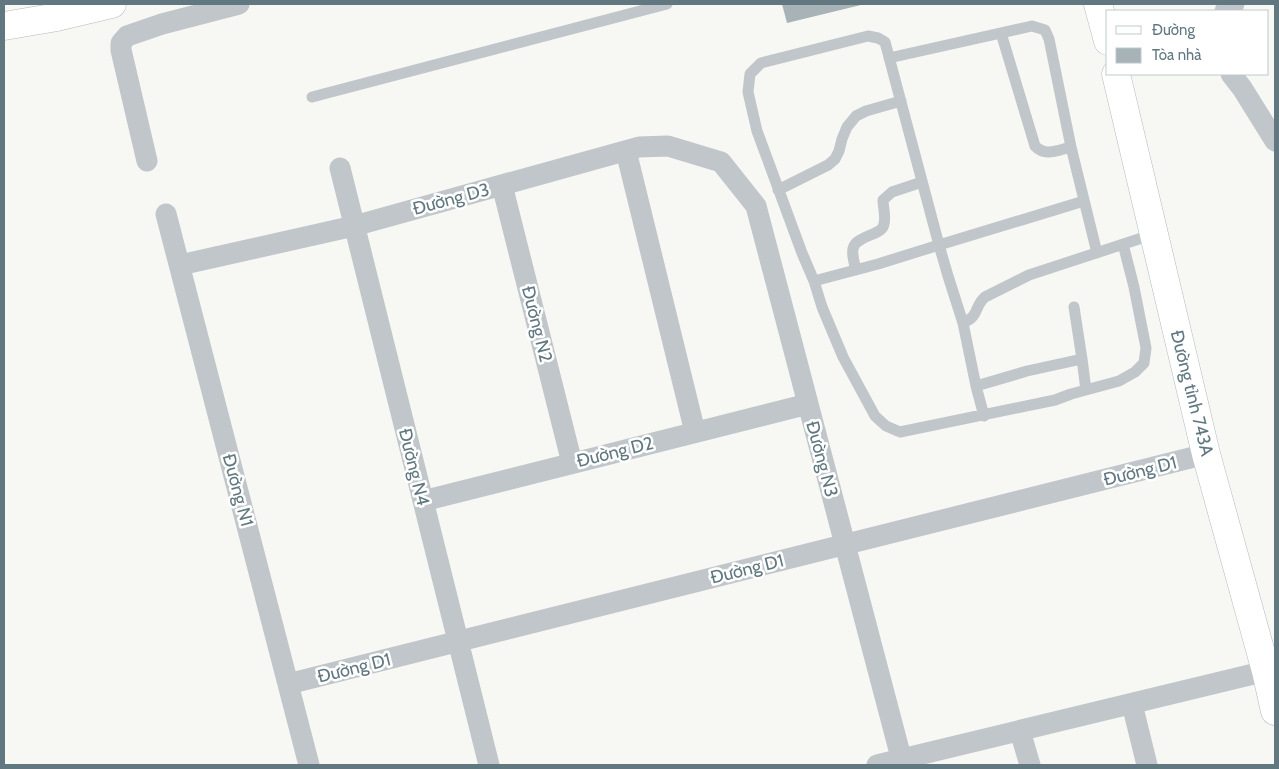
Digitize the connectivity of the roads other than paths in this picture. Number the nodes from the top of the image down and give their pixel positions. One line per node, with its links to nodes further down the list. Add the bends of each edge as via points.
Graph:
1 (112, 4): 5 (main road)
2 (239, 4): 17 (street, via 162,24 127,36 121,43)
3 (667, 4): 12 (lane)
4 (1098, 4): 8 (main road)
5 (55, 11): 6 (main road)
6 (4, 26)
7 (1001, 33): 9 (lane); 15 (lane, via 1035,146 1045,152); 15 (lane, via 1032,26 1045,30)
8 (1106, 33)
9 (889, 58): 13 (lane); 22 (lane, via 885,42 868,36 761,63 750,74 748,92 757,131)
10 (1116, 75): 26 (main road, Đường tỉnh 743A)
11 (1232, 75): 14 (street)
12 (312, 97)
13 (900, 101): 20 (lane); 22 (lane, via 856,116 847,127 835,159)
14 (1275, 141)
15 (1072, 147): 23 (lane)
16 (626, 151): 18 (street, Đường D3, via 668,146); 21 (street, Đường D3); 40 (street)
17 (147, 160)
18 (721, 162): 38 (street, Đường N3, via 756,206)
19 (340, 168): 25 (street, Đường N4)
20 (922, 182): 28 (lane); 31 (lane, via 892,192 883,200 885,220 882,228 862,238 853,249)
21 (502, 185): 25 (street, Đường D3); 42 (street, Đường N2)
22 (778, 190): 32 (lane)
23 (1084, 201): 28 (lane); 29 (lane)
24 (166, 214): 30 (street, Đường N1)
25 (354, 226): 30 (street, Đường D3); 43 (street, Đường N4)
26 (1154, 234): 27 (lane); 41 (main road, Đường tỉnh 743A)
27 (1122, 244): 29 (lane); 37 (lane, via 1146,348 1144,363 1120,381)
28 (940, 245): 31 (lane); 34 (lane)
29 (1097, 253): 34 (lane, via 1029,275 985,297 973,318)
30 (180, 265): 47 (street, Đường N1)
31 (856, 270): 32 (lane)
32 (814, 281): 39 (lane, via 843,357 875,416 886,426 900,432)
33 (1074, 307): 35 (lane)
34 (964, 323): 36 (lane)
35 (1082, 359): 36 (lane); 37 (lane)
36 (976, 386): 39 (lane)
37 (1086, 390): 39 (lane)
38 (808, 404): 40 (street, Đường D2); 44 (street, Đường N3)
39 (984, 416)
40 (695, 432): 42 (street, Đường D2)
41 (1206, 454): 44 (street, Đường D1); 46 (main road, Đường tỉnh 743A)
42 (572, 463): 43 (street, Đường D2)
43 (423, 500): 45 (street, Đường N4)
44 (845, 545): 45 (street, Đường D1); 51 (street, Đường N3)
45 (458, 642): 47 (street, Đường D1); 53 (street, Đường N4)
46 (1270, 678): 48 (street); 49 (main road, Đường tỉnh 743A)
47 (288, 684): 52 (street, Đường N1)
48 (1132, 704): 50 (street); 56 (street)
49 (1275, 711)
50 (1020, 731): 51 (street); 55 (street)
51 (902, 762): 54 (street)
52 (309, 765)
53 (489, 765)
54 (877, 765)
55 (1030, 765)
56 (1146, 765)

